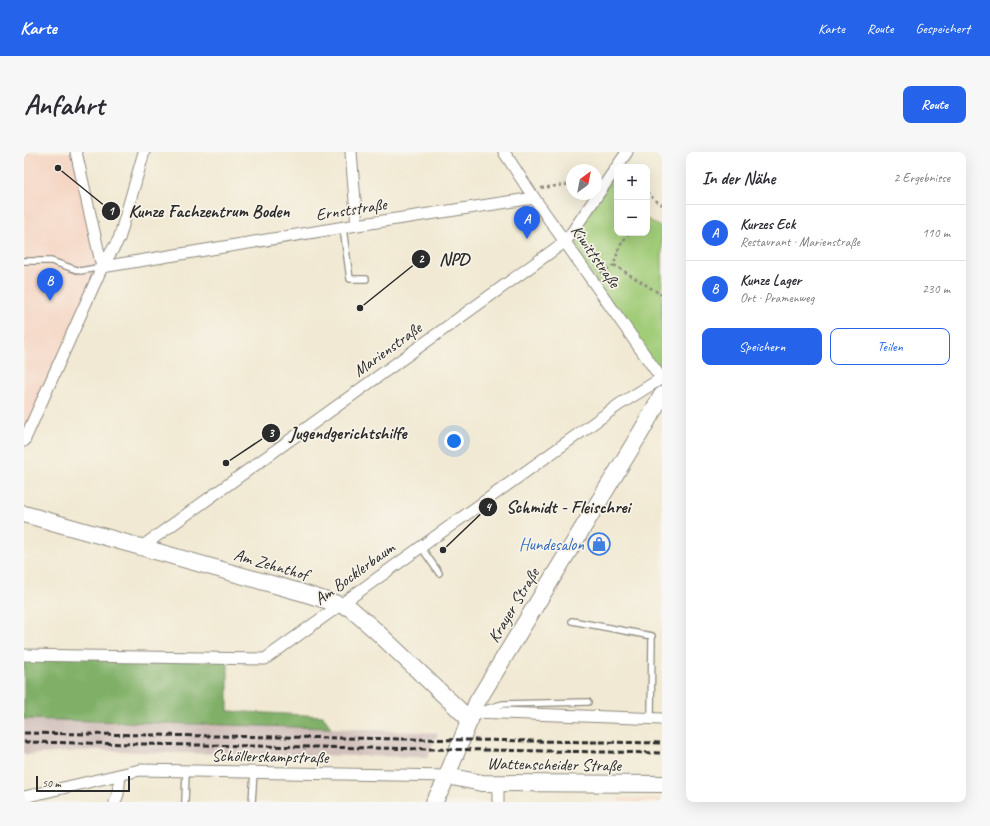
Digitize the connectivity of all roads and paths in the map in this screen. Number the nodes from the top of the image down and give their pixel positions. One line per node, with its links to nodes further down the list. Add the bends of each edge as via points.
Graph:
1 (76, 152): 16 (street)
2 (144, 152): 16 (street, via 119,239)
3 (351, 152): 10 (street)
4 (504, 152): 7 (street, Kiwittstraße)
5 (627, 152): 13 (street, Marienstraße)
6 (566, 185): 7 (path, via 543,187)
7 (532, 195): 10 (street, Ernststraße); 13 (street, Kiwittstraße)
8 (650, 196): 9 (path)
9 (662, 205)
10 (356, 226): 11 (street, Ernststraße)
11 (343, 228): 16 (street, Ernststraße); 18 (lane, via 350,279)
12 (627, 236): 15 (path, via 619,247)
13 (566, 241): 17 (street, Kiwittstraße); 25 (street, Marienstraße)
14 (24, 261): 16 (lane, via 51,261 80,271)
15 (614, 265): 17 (path); 19 (path)
16 (102, 267): 22 (street)
17 (592, 278): 20 (street, Kiwittstraße)
18 (366, 279)
19 (662, 295)
20 (662, 378): 24 (street, Am Bocklerbaum, via 620,404)
21 (662, 395): 31 (main road, Krayer Straße, via 477,702)
22 (24, 441)
23 (24, 514): 25 (main road, Am Zehnthof)
24 (421, 546): 26 (lane); 27 (street, Am Bocklerbaum)
25 (140, 548): 27 (main road, Am Zehnthof)
26 (438, 573)
27 (340, 604): 29 (street, Am Bocklerbaum, via 265,659); 31 (main road, Am Zehnthof, via 357,614)
28 (572, 621): 32 (lane, via 652,636)
29 (24, 655)
30 (588, 702): 31 (lane, via 503,704)
31 (471, 716): 32 (street); 36 (main road, Krayer Straße)
32 (656, 718)
33 (186, 771): 34 (street, Schöllerskampstraße); 35 (street, Schöllerskampstraße, via 140,770); 41 (lane)
34 (254, 772): 36 (street, Schöllerskampstraße); 42 (lane)
35 (120, 775): 39 (street, Schöllerskampstraße); 40 (street)
36 (448, 776): 37 (main road, Wattenscheider Straße); 43 (main road, Krayer Straße)
37 (498, 784): 38 (main road, Wattenscheider Straße); 44 (street)
38 (662, 784)
39 (24, 797)
40 (115, 802)
41 (185, 802)
42 (252, 802)
43 (434, 802)
44 (498, 802)

